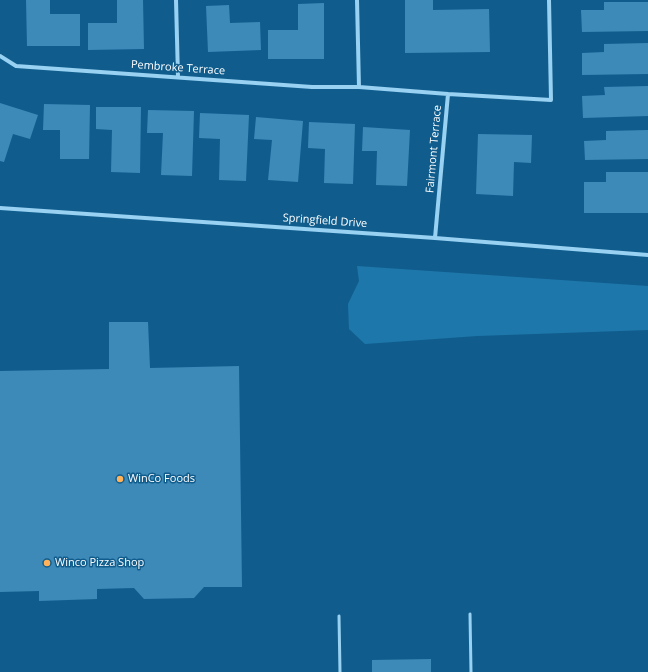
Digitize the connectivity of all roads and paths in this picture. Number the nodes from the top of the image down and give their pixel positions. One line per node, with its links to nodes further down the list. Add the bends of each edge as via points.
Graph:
1 (176, 0): 5 (street)
2 (357, 0): 6 (street)
3 (549, 0): 7 (street, via 551,100)
4 (0, 56): 5 (street, Pembroke Terrace, via 16,66)
5 (178, 77): 6 (street, Pembroke Terrace, via 312,87)
6 (359, 87): 7 (street, Fairmont Terrace)
7 (448, 94): 9 (street, Fairmont Terrace)
8 (0, 208): 9 (street, Springfield Drive)
9 (435, 238): 10 (street, Springfield Drive)
10 (648, 255)
11 (470, 614): 14 (lane)
12 (340, 616): 13 (lane)
13 (340, 672)
14 (471, 672)

